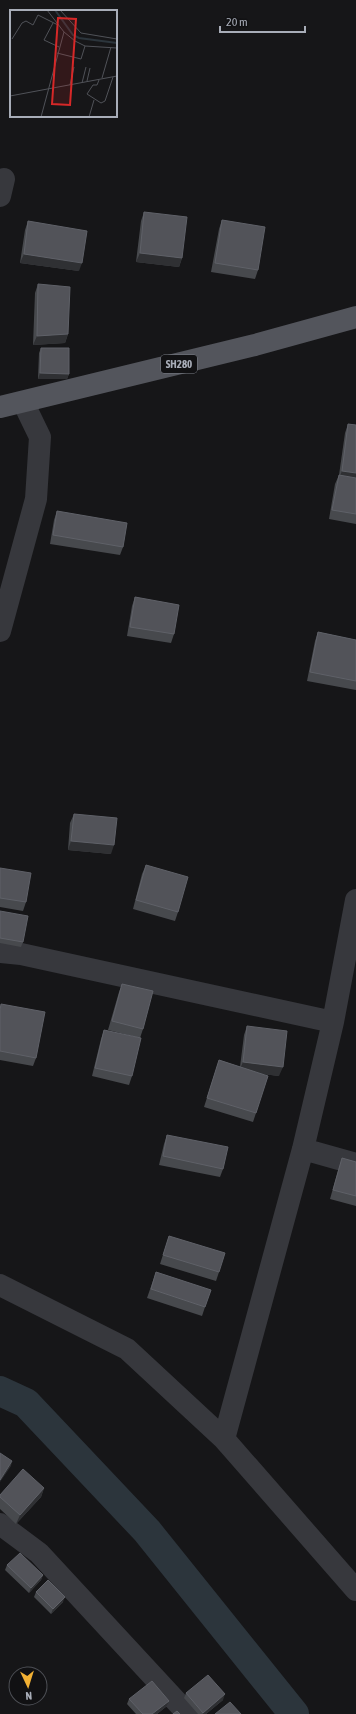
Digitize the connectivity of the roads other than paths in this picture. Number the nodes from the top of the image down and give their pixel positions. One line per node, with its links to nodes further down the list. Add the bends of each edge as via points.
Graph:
1 (356, 317): 2 (main road, SH280, via 255,346)
2 (23, 402): 3 (main road, SH280); 4 (street, via 40,437 36,500)
3 (0, 407)
4 (0, 631)
5 (356, 900): 7 (street)
6 (0, 952): 7 (street, via 21,954)
7 (333, 1022): 8 (street)
8 (303, 1149): 9 (street); 11 (street)
9 (356, 1164)
10 (0, 1284): 11 (street, via 127,1349)
11 (224, 1440): 13 (street)
12 (0, 1524): 16 (street, via 38,1553)
13 (334, 1564): 14 (street); 15 (street)
14 (356, 1574)
15 (356, 1590)
16 (188, 1714)

